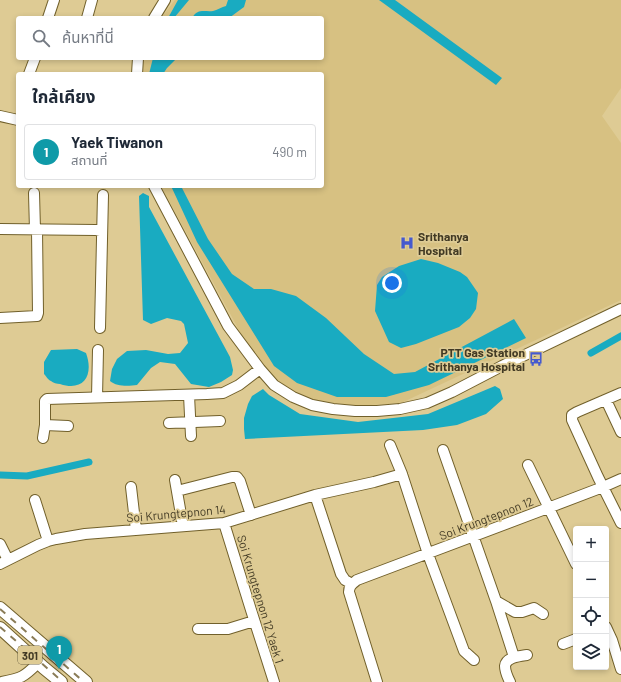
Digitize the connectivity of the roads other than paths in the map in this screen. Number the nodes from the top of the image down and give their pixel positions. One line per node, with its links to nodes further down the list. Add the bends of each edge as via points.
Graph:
1 (54, 0): 4 (street)
2 (92, 0): 5 (street)
3 (165, 0): 6 (street)
4 (49, 16)
5 (88, 16)
6 (155, 16)
7 (34, 60): 9 (street)
8 (138, 60): 10 (street)
9 (30, 72)
10 (136, 72)
11 (0, 116): 12 (street)
12 (16, 120)
13 (155, 188): 23 (street, via 228,326)
14 (34, 193): 17 (street)
15 (103, 195): 18 (street)
16 (0, 229): 17 (street)
17 (36, 230): 18 (street); 20 (street, via 37,316)
18 (102, 231): 21 (street)
19 (621, 309): 23 (street, via 452,392 427,403 400,409 355,411 312,405 274,385)
20 (0, 318)
21 (100, 328)
22 (98, 350): 26 (street)
23 (260, 369): 25 (street, via 239,386 223,393)
24 (621, 393): 27 (street)
25 (189, 395): 26 (street); 30 (street)
26 (97, 397): 31 (street, via 47,399)
27 (606, 400): 33 (street); 43 (street, via 572,415)
28 (220, 421): 30 (street)
29 (169, 422): 30 (street)
30 (190, 422): 34 (street)
31 (45, 425): 32 (street); 35 (street)
32 (68, 426)
33 (621, 432)
34 (191, 436)
35 (43, 438)
36 (390, 445): 39 (street)
37 (442, 450): 53 (street)
38 (528, 465): 47 (street)
39 (402, 474): 45 (street, Soi Krungtepnon 14); 56 (street)
40 (621, 479): 43 (street, Soi Krungtepnon 12)
41 (175, 480): 44 (street)
42 (131, 487): 52 (street)
43 (603, 487): 47 (street, Soi Krungtepnon 12); 50 (street)
44 (177, 491): 48 (street, via 237,477); 51 (street)
45 (315, 495): 48 (street, Soi Krungtepnon 14); 59 (street, via 342,574 345,580)
46 (35, 500): 54 (street)
47 (548, 508): 53 (street, Soi Krungtepnon 12); 58 (street)
48 (251, 515): 49 (street, Soi Krungtepnon 14)
49 (224, 523): 51 (street, Soi Krungtepnon 14); 63 (street, Soi Krungtepnon 12 Yaek 1)
50 (621, 523)
51 (183, 526): 52 (street, Soi Krungtepnon 14)
52 (136, 530): 54 (street, Soi Krungtepnon 14, via 85,534)
53 (473, 537): 56 (street, Soi Krungtepnon 12); 60 (street)
54 (48, 541): 57 (street, Soi Krungtepnon 14)
55 (0, 544): 57 (street)
56 (428, 554): 59 (street, Soi Krungtepnon 12); 71 (street, via 464,651)
57 (4, 562)
58 (575, 562)
59 (352, 584): 79 (street, via 349,592)
60 (496, 601): 62 (street, via 515,612 534,608); 70 (street)
61 (0, 608): 77 (main road, 301)
62 (543, 614)
63 (254, 621): 65 (street, via 228,629); 78 (street, Soi Krungtepnon 12 Yaek 1)
64 (0, 628): 72 (main road, 301)
65 (198, 629)
66 (609, 634): 73 (street)
67 (573, 640): 68 (street)
68 (562, 644)
69 (527, 655): 70 (street)
70 (514, 657): 80 (street, via 505,666)
71 (474, 660)
72 (38, 663): 75 (street, via 22,677); 76 (main road, 301)
73 (621, 669)
74 (0, 679): 75 (street)
75 (2, 682)
76 (61, 682)
77 (86, 682)
78 (274, 682)
79 (377, 682)
80 (510, 682)

